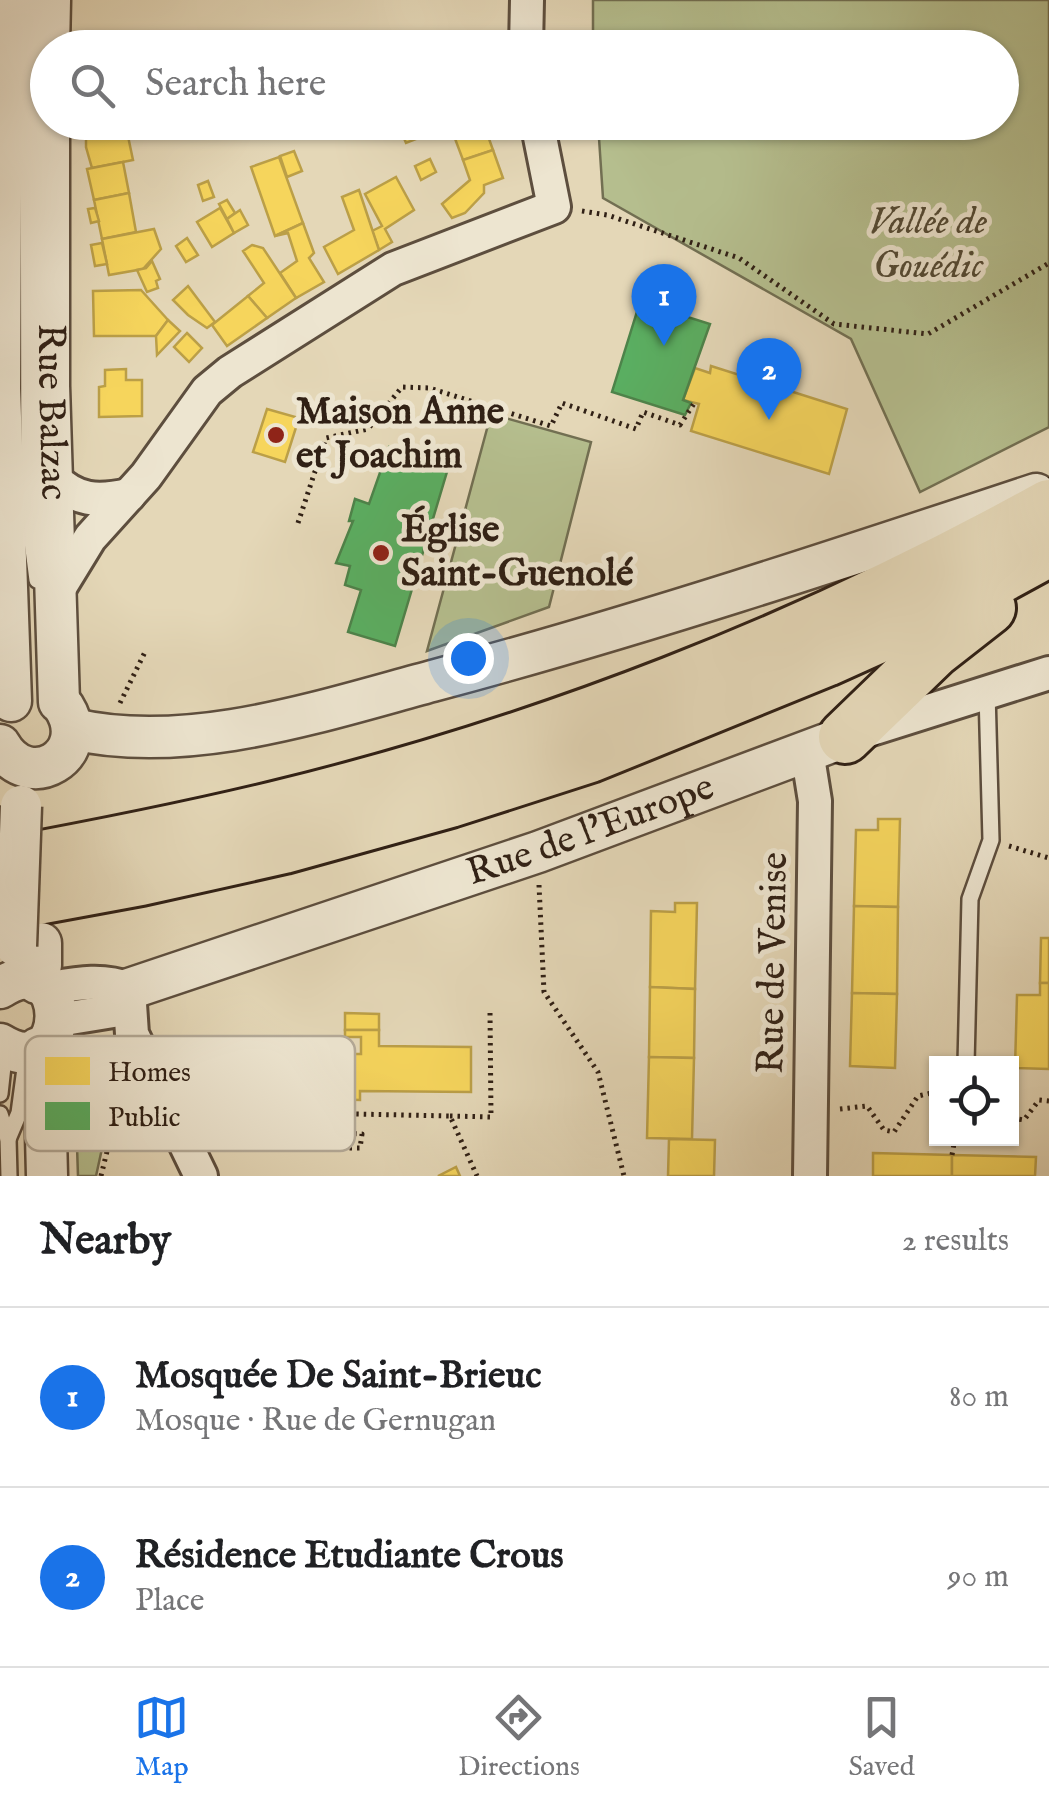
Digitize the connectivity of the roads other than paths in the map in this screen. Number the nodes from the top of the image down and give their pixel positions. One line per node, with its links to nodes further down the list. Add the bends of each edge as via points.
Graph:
1 (2, 0): 7 (street, Rue Balzac)
2 (28, 0): 14 (lane)
3 (50, 0): 5 (street)
4 (527, 0): 6 (street)
5 (49, 30)
6 (526, 30)
7 (1, 107): 14 (street, Rue Balzac, via 0,389)
8 (49, 140): 10 (street, Rue Balzac)
9 (541, 140): 12 (street, via 554,207 393,268 230,372 207,392)
10 (53, 478): 12 (street, via 87,500); 17 (street, Rue Balzac)
11 (1049, 490): 22 (street, via 584,640 380,695 207,736)
12 (129, 495): 17 (street)
13 (1049, 506): 25 (highway, via 798,630 574,720 276,808)
14 (12, 524): 17 (lane); 18 (lane, via 46,636); 19 (street, Rue Balzac)
15 (1049, 550): 27 (highway, via 826,660 590,756 284,847 141,879)
16 (1049, 561): 23 (highway)
17 (36, 600): 18 (street, Rue Balzac); 19 (lane)
18 (60, 650): 22 (street, Rue Balzac)
19 (12, 653): 24 (street, Rue Balzac)
20 (1049, 672): 21 (street, Rue de l'Europe)
21 (987, 692): 23 (street, Rue de l'Europe); 30 (lane, via 991,840 970,899)
22 (81, 722): 24 (street, via 67,751); 24 (street, via 35,692)
23 (826, 744): 26 (street, Rue de l'Europe, via 538,852); 37 (street, Rue de Venise, via 815,801)
24 (17, 758): 27 (street, Rue Balzac)
25 (0, 865)
26 (130, 990): 27 (street, Rue de l'Europe, via 113,1011); 29 (street)
27 (24, 995): 28 (street, Rue Balzac); 31 (lane); 33 (lane, via 19,1112)
28 (33, 1036)
29 (133, 1036)
30 (966, 1056)
31 (0, 1094)
32 (0, 1114): 33 (lane)
33 (8, 1139): 35 (lane)
34 (46, 1151): 36 (street, Rue Balzac)
35 (10, 1176)
36 (46, 1176)
37 (810, 1176)

